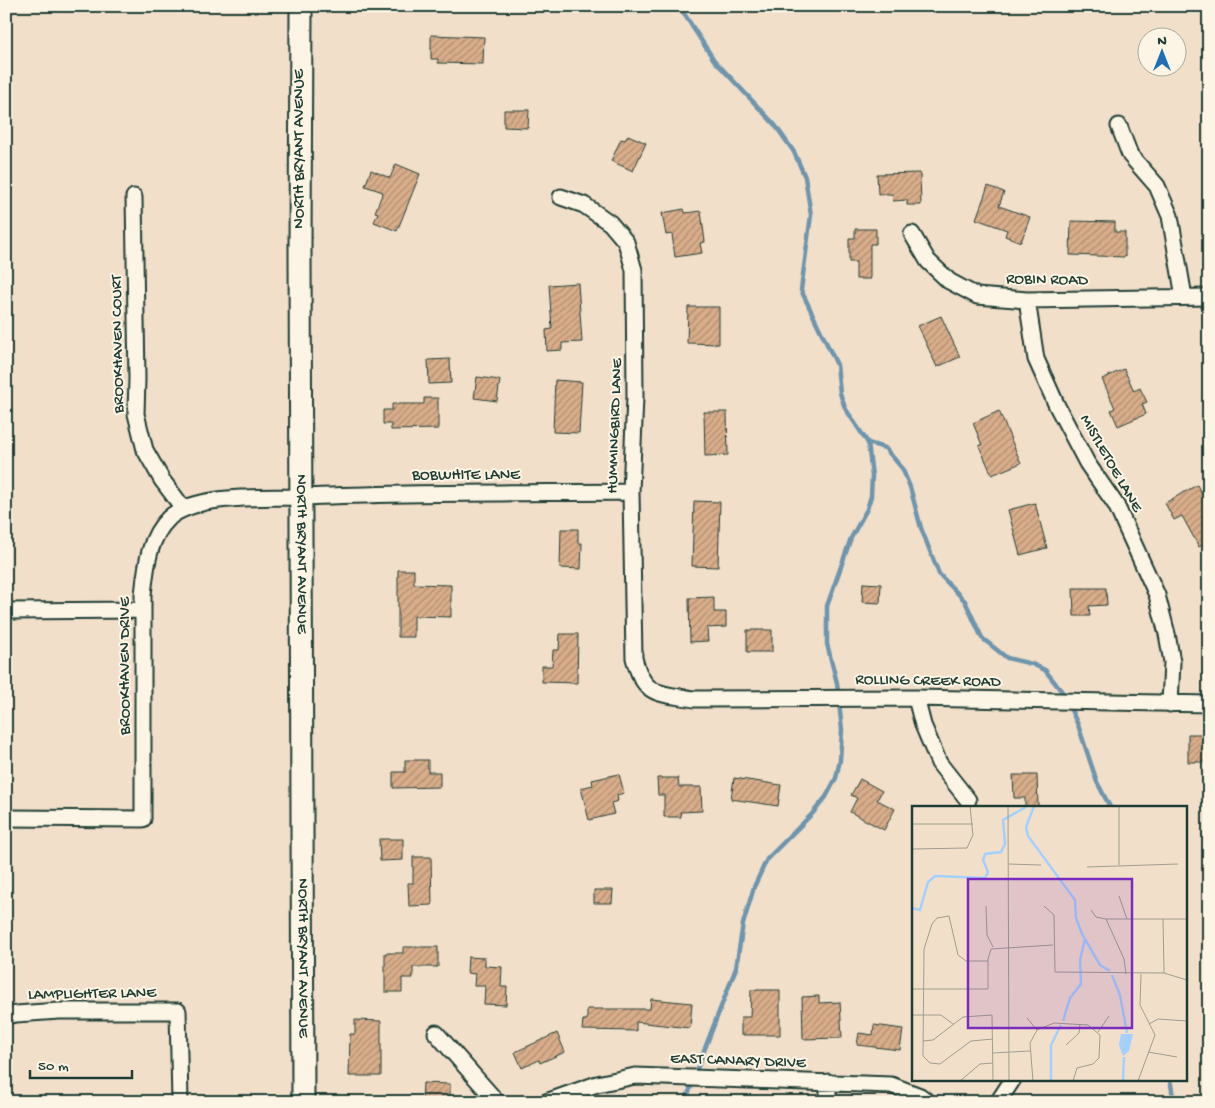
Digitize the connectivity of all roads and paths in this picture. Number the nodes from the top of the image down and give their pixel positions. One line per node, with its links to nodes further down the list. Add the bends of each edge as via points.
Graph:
1 (301, 6): 10 (street, NORTH BRYANT AVENUE)
2 (1119, 126): 6 (street, via 1130,155 1157,186 1170,216)
3 (134, 197): 11 (street, BROOKHAVEN COURT, via 136,414 145,450)
4 (561, 197): 9 (street, HUMMINGBIRD LANE, via 584,205 610,223 626,242 634,270 635,397)
5 (912, 234): 8 (street, ROBIN ROAD, via 928,261 949,282 978,296)
6 (1184, 297): 7 (street, ROBIN ROAD); 8 (street, ROBIN ROAD)
7 (1209, 298)
8 (1027, 300): 16 (street, MISTLETOE LANE, via 1036,359 1050,391 1087,463 1116,505 1157,595 1172,662)
9 (631, 492): 10 (street, BOBWHITE LANE); 14 (street, HUMMINGBIRD LANE, via 634,658 638,676)
10 (301, 497): 11 (street, BROOKHAVEN DRIVE, via 215,501); 25 (street, NORTH BRYANT AVENUE)
11 (183, 508): 12 (street, BROOKHAVEN DRIVE, via 169,518 154,537 146,564)
12 (143, 610): 13 (street); 19 (street, BROOKHAVEN DRIVE, via 143,819)
13 (6, 611)
14 (648, 689): 15 (street, ROLLING CREEK ROAD, via 694,699)
15 (916, 698): 16 (street, ROLLING CREEK ROAD); 18 (street, via 939,763)
16 (1170, 704): 17 (street, ROLLING CREEK ROAD)
17 (1209, 704)
18 (968, 800)
19 (6, 818)
20 (6, 1016): 24 (street, LAMPLIGHTER LANE, via 59,1011 178,1011)
21 (436, 1033): 26 (street)
22 (1012, 1080): 30 (street)
23 (828, 1082): 27 (street, EAST CANARY DRIVE, via 635,1076 597,1084); 28 (street); 29 (street, EAST CANARY DRIVE, via 891,1085)
24 (180, 1102)
25 (302, 1102)
26 (496, 1102)
27 (546, 1102)
28 (828, 1102)
29 (928, 1102)
30 (998, 1102)

